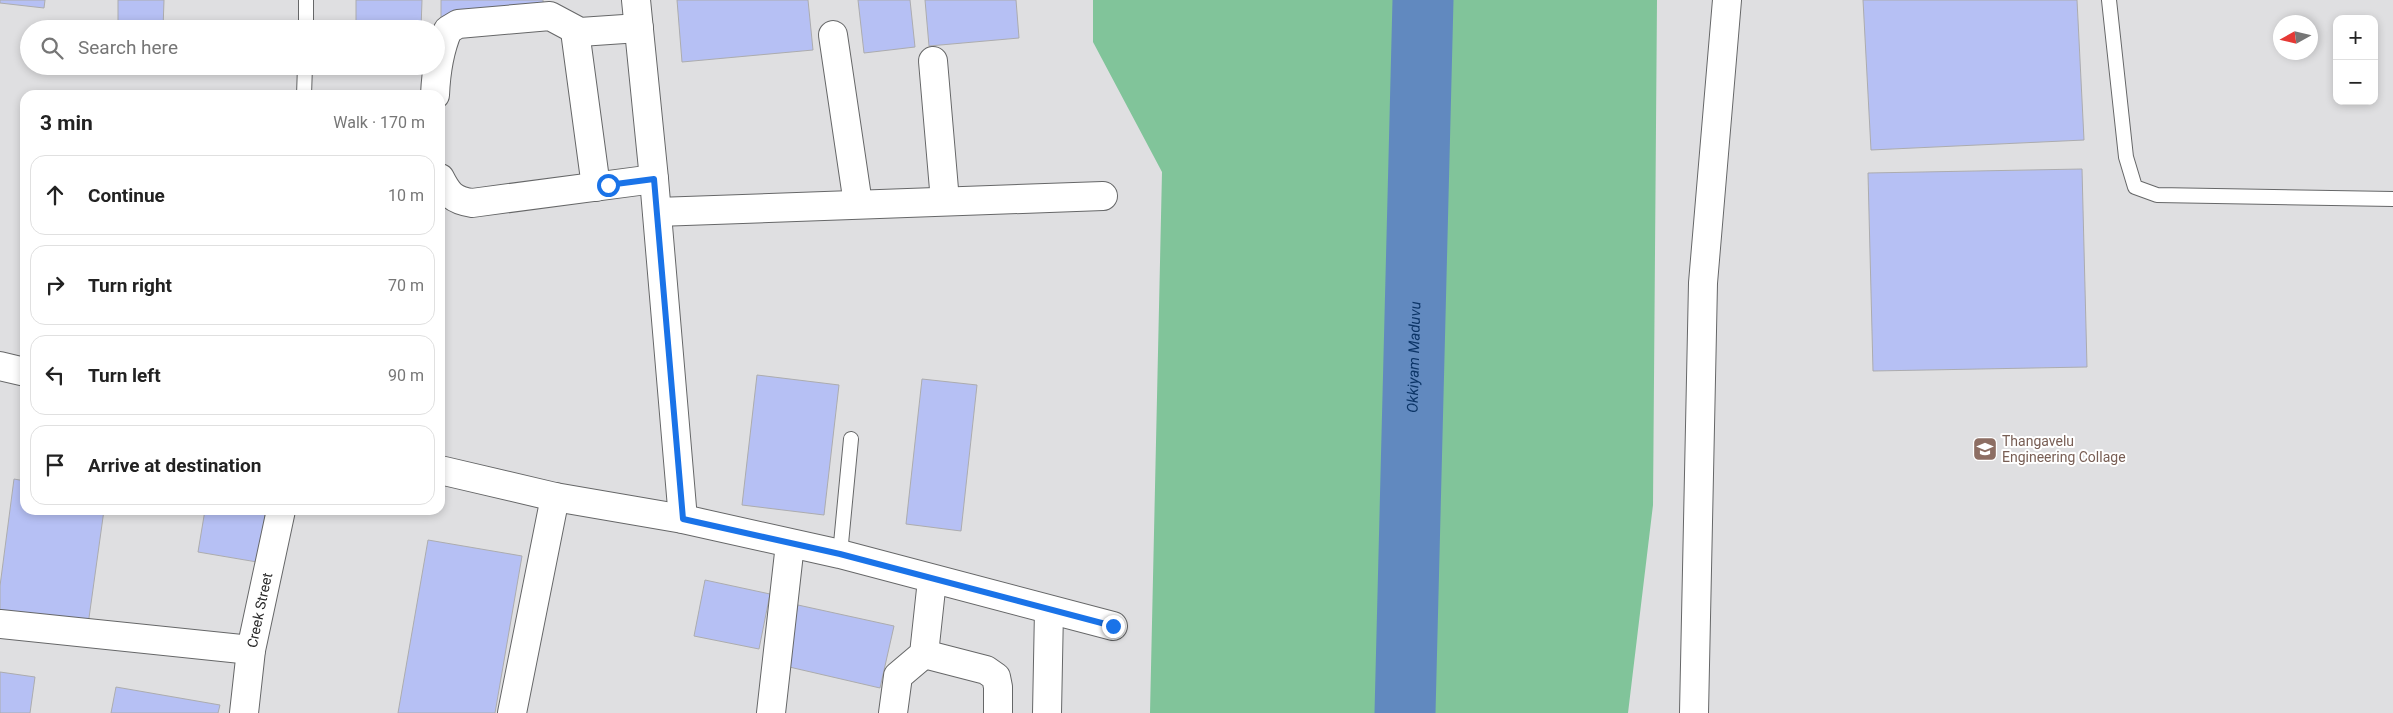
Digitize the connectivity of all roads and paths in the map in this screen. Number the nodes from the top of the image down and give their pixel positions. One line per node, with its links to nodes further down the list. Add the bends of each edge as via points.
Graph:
1 (306, 0): 5 (lane)
2 (636, 0): 6 (street)
3 (1727, 0): 44 (street, via 1703,283)
4 (2109, 0): 19 (lane, via 2126,157 2135,187 2157,196)
5 (306, 20)
6 (639, 28): 7 (street); 15 (street)
7 (575, 31): 9 (street, via 550,16 458,24 448,30); 16 (street)
8 (833, 35): 21 (street)
9 (445, 37)
10 (933, 62): 20 (street)
11 (305, 75): 13 (lane)
12 (436, 75): 14 (street)
13 (304, 90)
14 (435, 90)
15 (654, 179): 16 (street); 22 (street)
16 (596, 187): 17 (street, via 472,203 458,201 448,195)
17 (445, 189)
18 (1103, 196): 20 (street)
19 (2393, 199)
20 (945, 201): 21 (street)
21 (858, 204): 22 (street)
22 (657, 212): 29 (street)
23 (0, 366): 24 (street)
24 (20, 371)
25 (851, 439): 31 (lane)
26 (445, 471): 27 (street)
27 (555, 497): 29 (street); 39 (street)
28 (280, 515): 36 (street, Creek Street)
29 (683, 519): 30 (street)
30 (790, 544): 31 (street); 40 (street)
31 (840, 554): 32 (street)
32 (932, 580): 33 (street); 37 (street)
33 (1049, 610): 35 (street); 43 (street)
34 (0, 624): 36 (street)
35 (1113, 626)
36 (251, 650): 38 (street, Creek Street)
37 (924, 654): 41 (street, via 898,676); 42 (street, via 986,670 996,677)
38 (244, 713)
39 (512, 713)
40 (772, 713)
41 (892, 713)
42 (998, 713)
43 (1047, 713)
44 (1694, 713)

